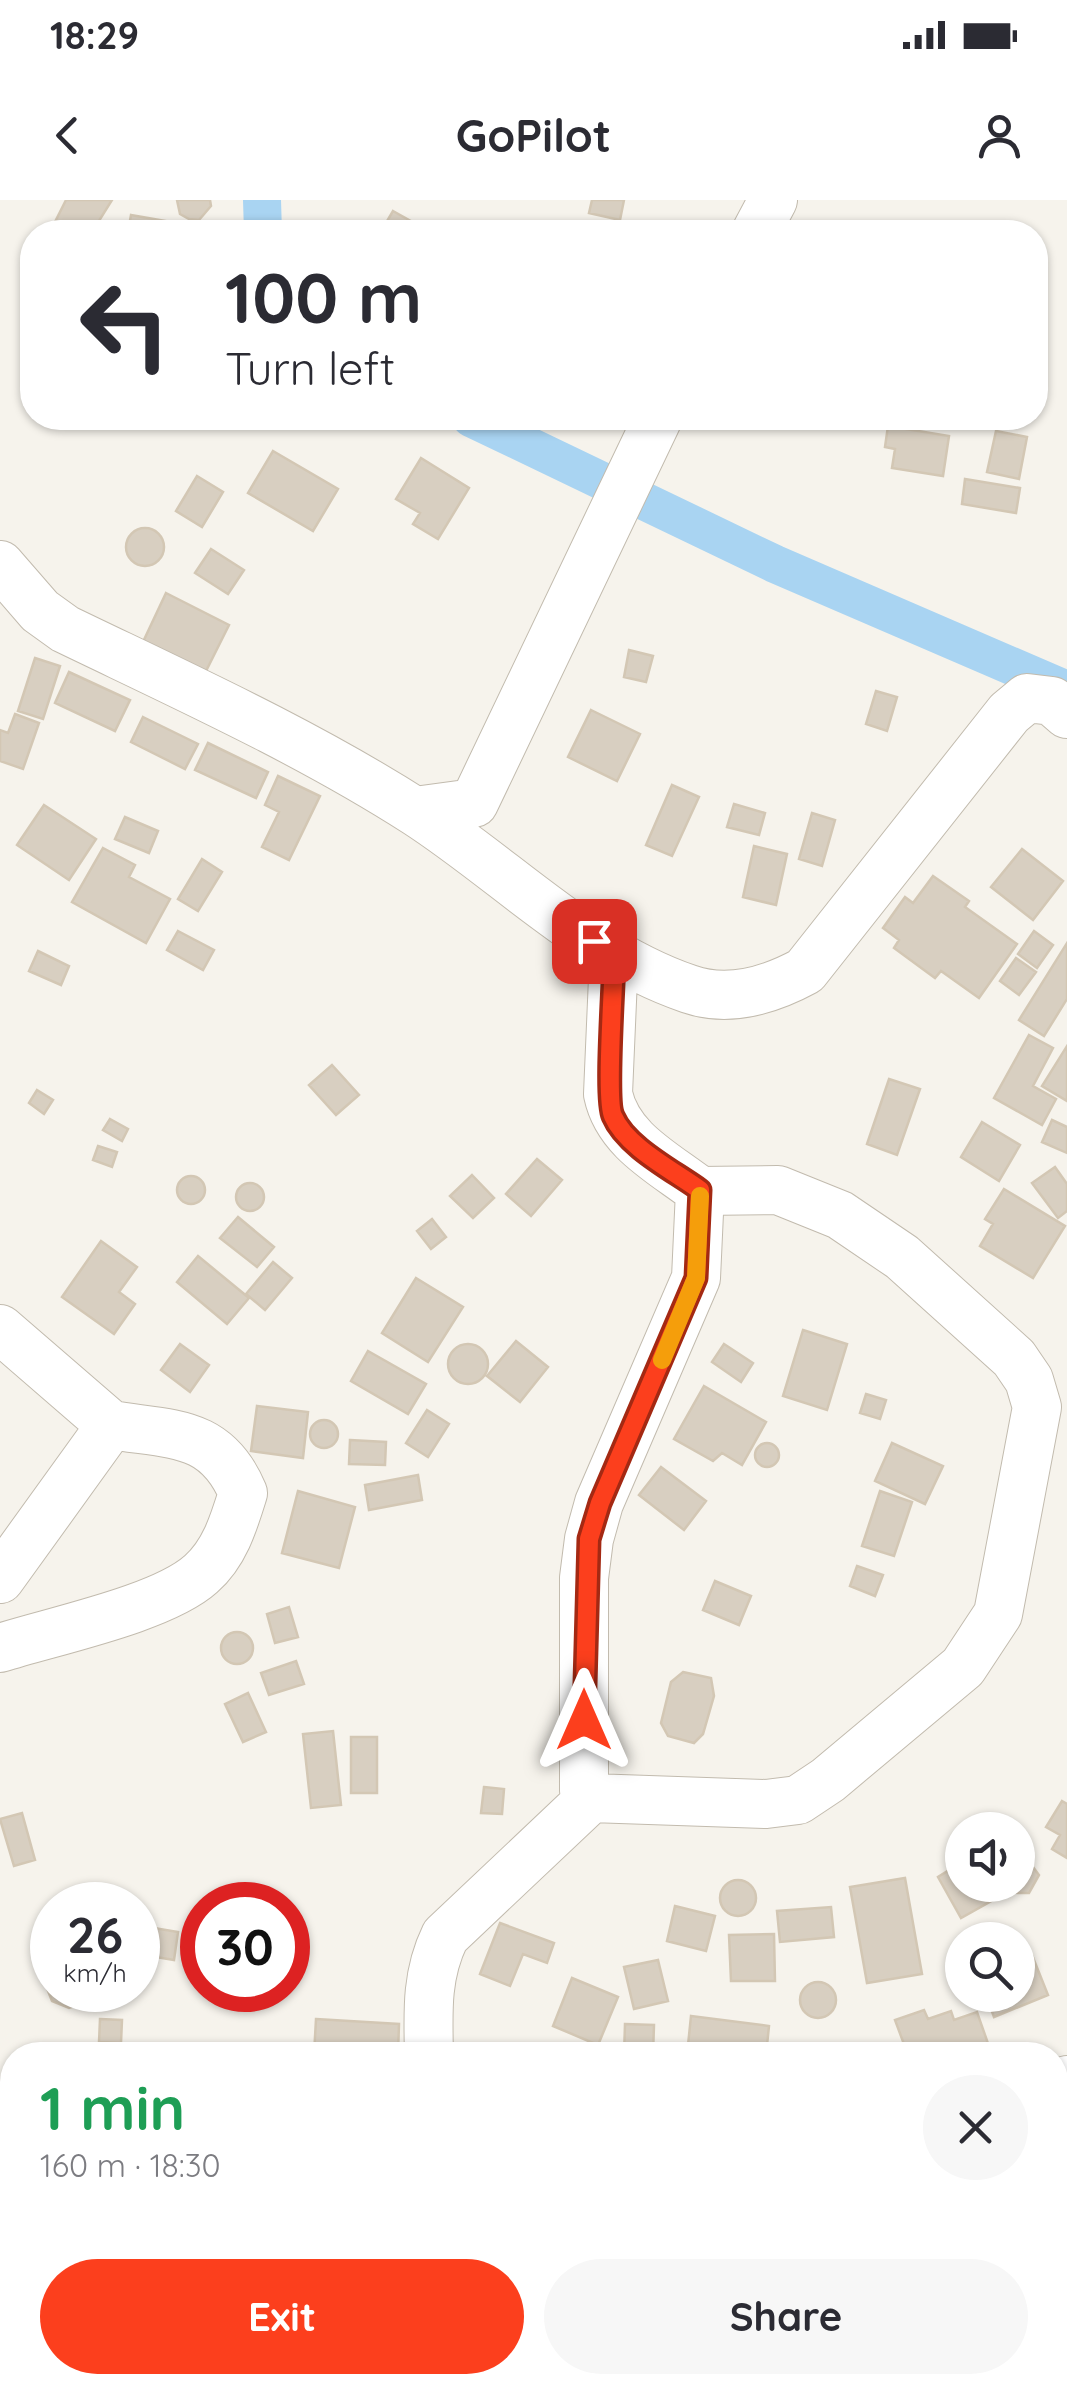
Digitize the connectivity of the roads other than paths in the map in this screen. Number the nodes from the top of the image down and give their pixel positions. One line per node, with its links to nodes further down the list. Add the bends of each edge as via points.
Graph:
1 (652, 430): 4 (street, via 474,803)
2 (0, 565): 4 (street, via 64,629 237,713)
3 (1067, 714): 5 (street, via 1052,701 1027,698 1009,714 805,971 768,991 692,990)
4 (416, 812): 5 (street)
5 (614, 955): 6 (street, via 612,1116 624,1133)
6 (700, 1190): 11 (street, via 696,1278 589,1539 584,1790); 11 (street, via 778,1190 870,1232 1014,1358 1038,1407 998,1614 962,1667 798,1800)
7 (0, 1329): 8 (street)
8 (111, 1426): 9 (street); 10 (street, via 187,1438 222,1455 243,1493 232,1527 208,1566 172,1594)
9 (0, 1579)
10 (0, 1648)
11 (590, 1798): 12 (street, via 445,1936 433,1961)
12 (428, 2042)

